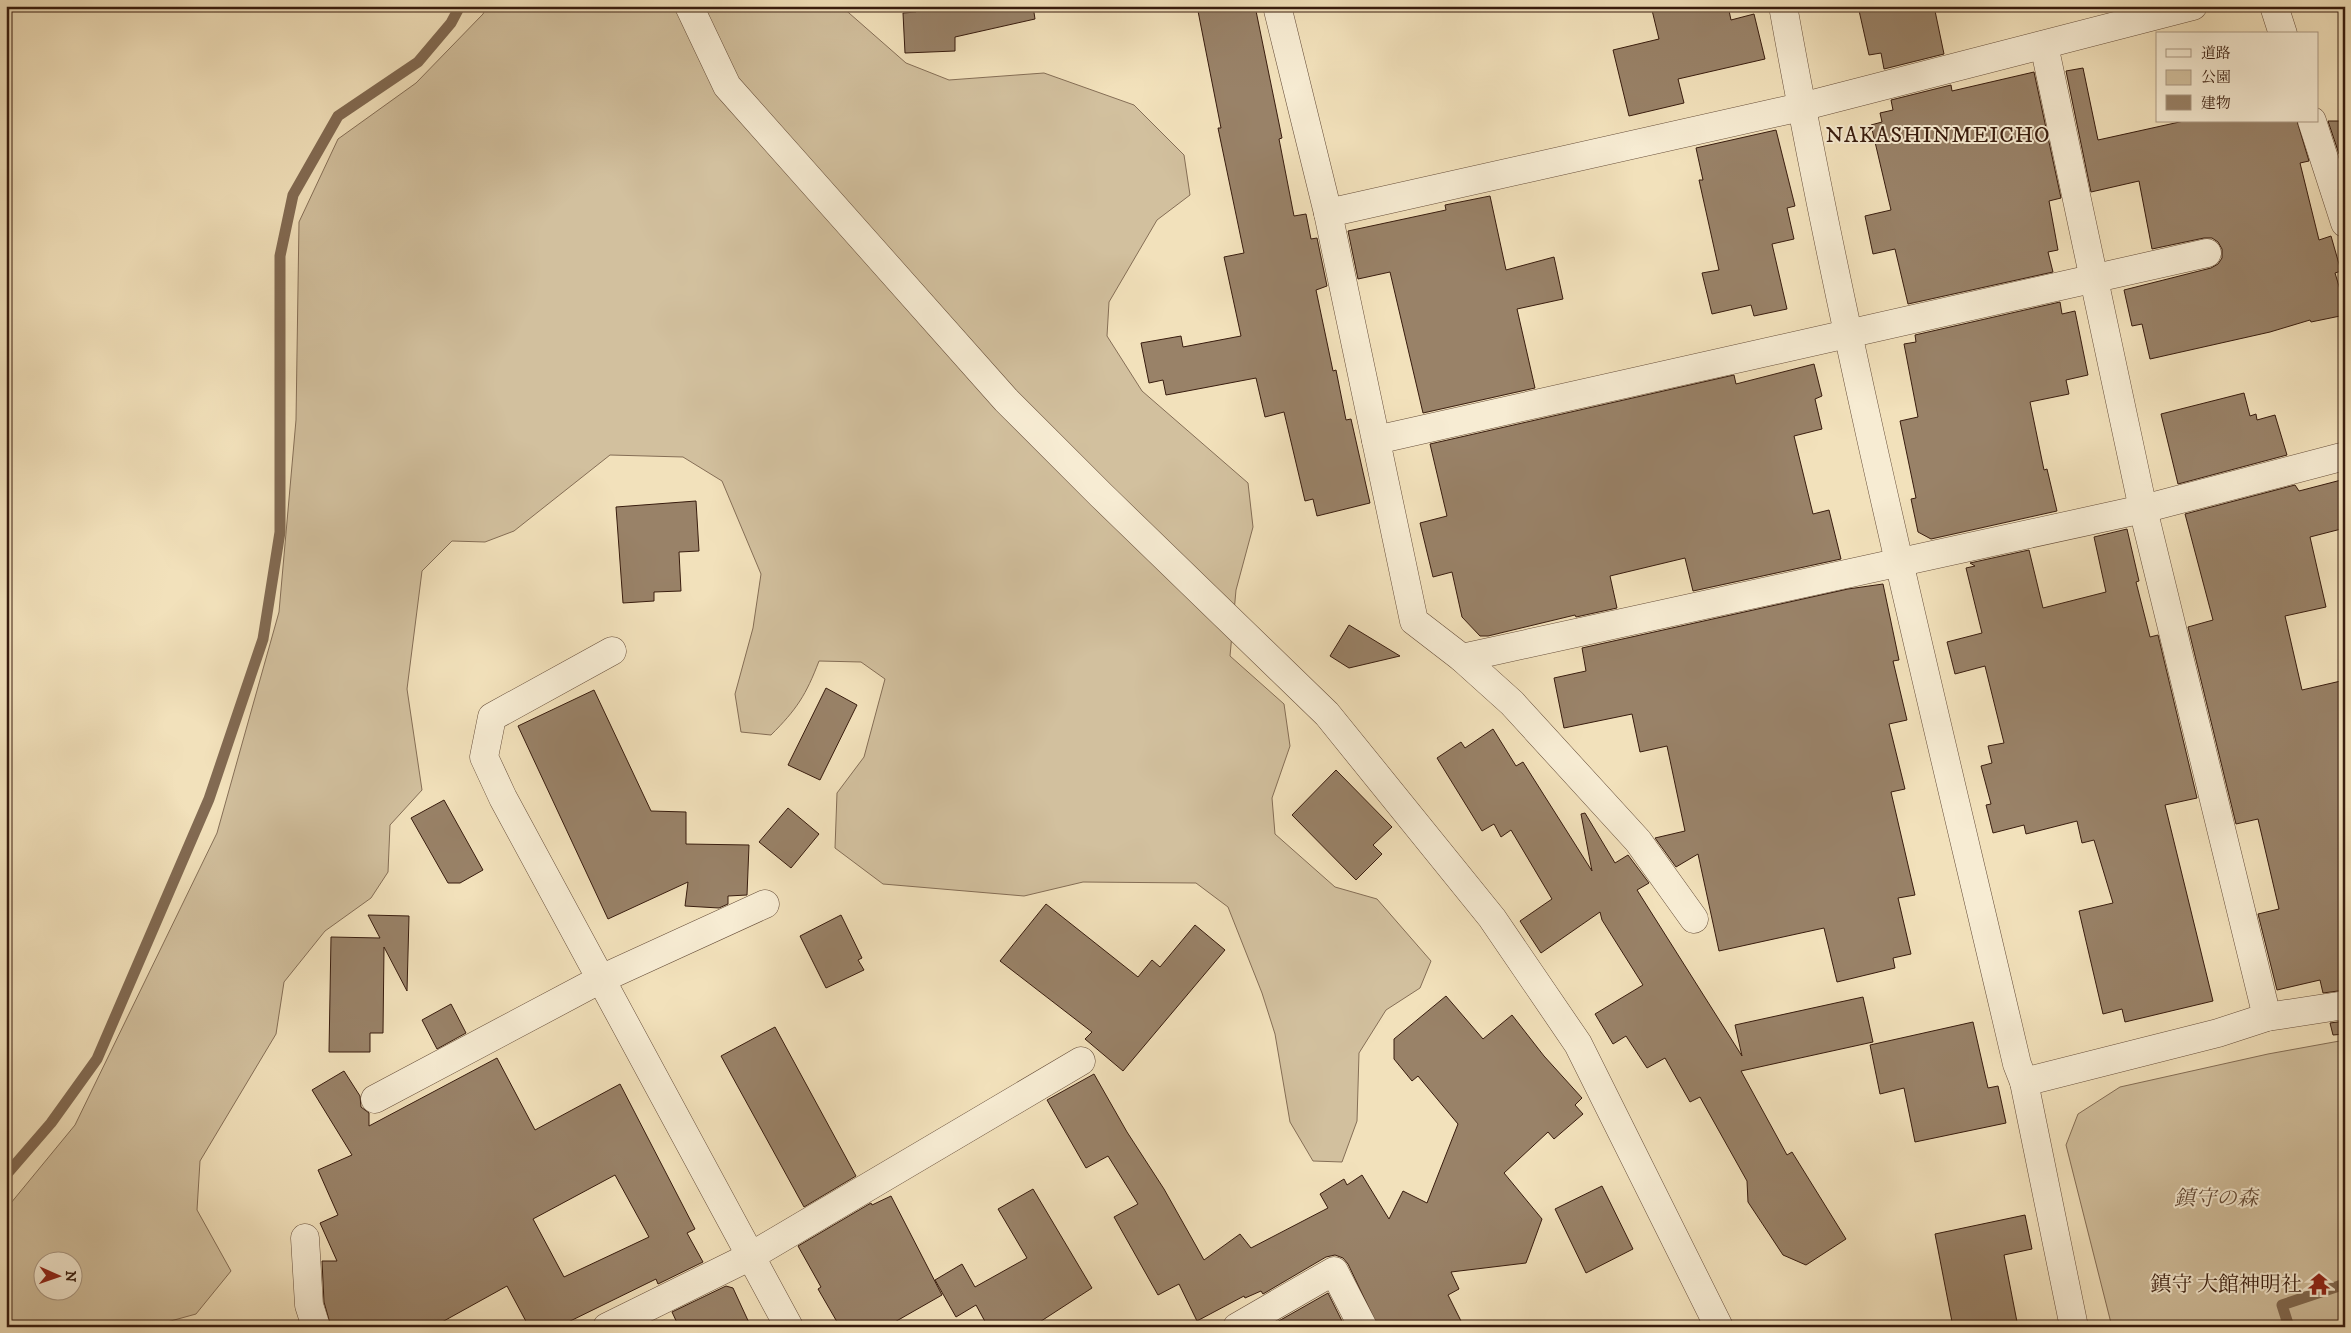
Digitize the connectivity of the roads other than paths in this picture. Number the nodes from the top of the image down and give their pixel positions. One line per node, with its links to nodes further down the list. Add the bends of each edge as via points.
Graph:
1 (689, 6): 36 (street, via 727,86 1006,400 1327,714 1492,918 1578,1044)
2 (1276, 6): 10 (street)
3 (1783, 6): 8 (street)
4 (2192, 6): 7 (street)
5 (2274, 6): 6 (street)
6 (2282, 32)
7 (2044, 45): 8 (street); 13 (street)
8 (1801, 108): 10 (street); 14 (street)
9 (2312, 122): 11 (street)
10 (1328, 213): 15 (street)
11 (2345, 223)
12 (2207, 253): 13 (street)
13 (2094, 279): 14 (street); 17 (street)
14 (1849, 332): 15 (street); 18 (street)
15 (1376, 440): 20 (street, via 1414,621)
16 (2345, 456): 17 (street)
17 (2143, 509): 18 (street); 25 (street)
18 (1900, 563): 20 (street); 27 (street)
19 (612, 651): 23 (street, via 492,717 484,757)
20 (1462, 658): 22 (street, via 1512,703 1638,841)
21 (765, 904): 23 (street)
22 (1694, 919)
23 (601, 979): 28 (street); 30 (street)
24 (2345, 1005): 25 (street)
25 (2268, 1017): 27 (street, via 2218,1033)
26 (1081, 1061): 30 (street)
27 (2024, 1082): 37 (street)
28 (375, 1099)
29 (305, 1238): 31 (street, via 309,1305)
30 (751, 1256): 32 (street); 33 (street)
31 (316, 1327)
32 (607, 1327)
33 (789, 1327)
34 (1237, 1327): 35 (street, via 1334,1271)
35 (1363, 1327)
36 (1719, 1327)
37 (2074, 1327)

